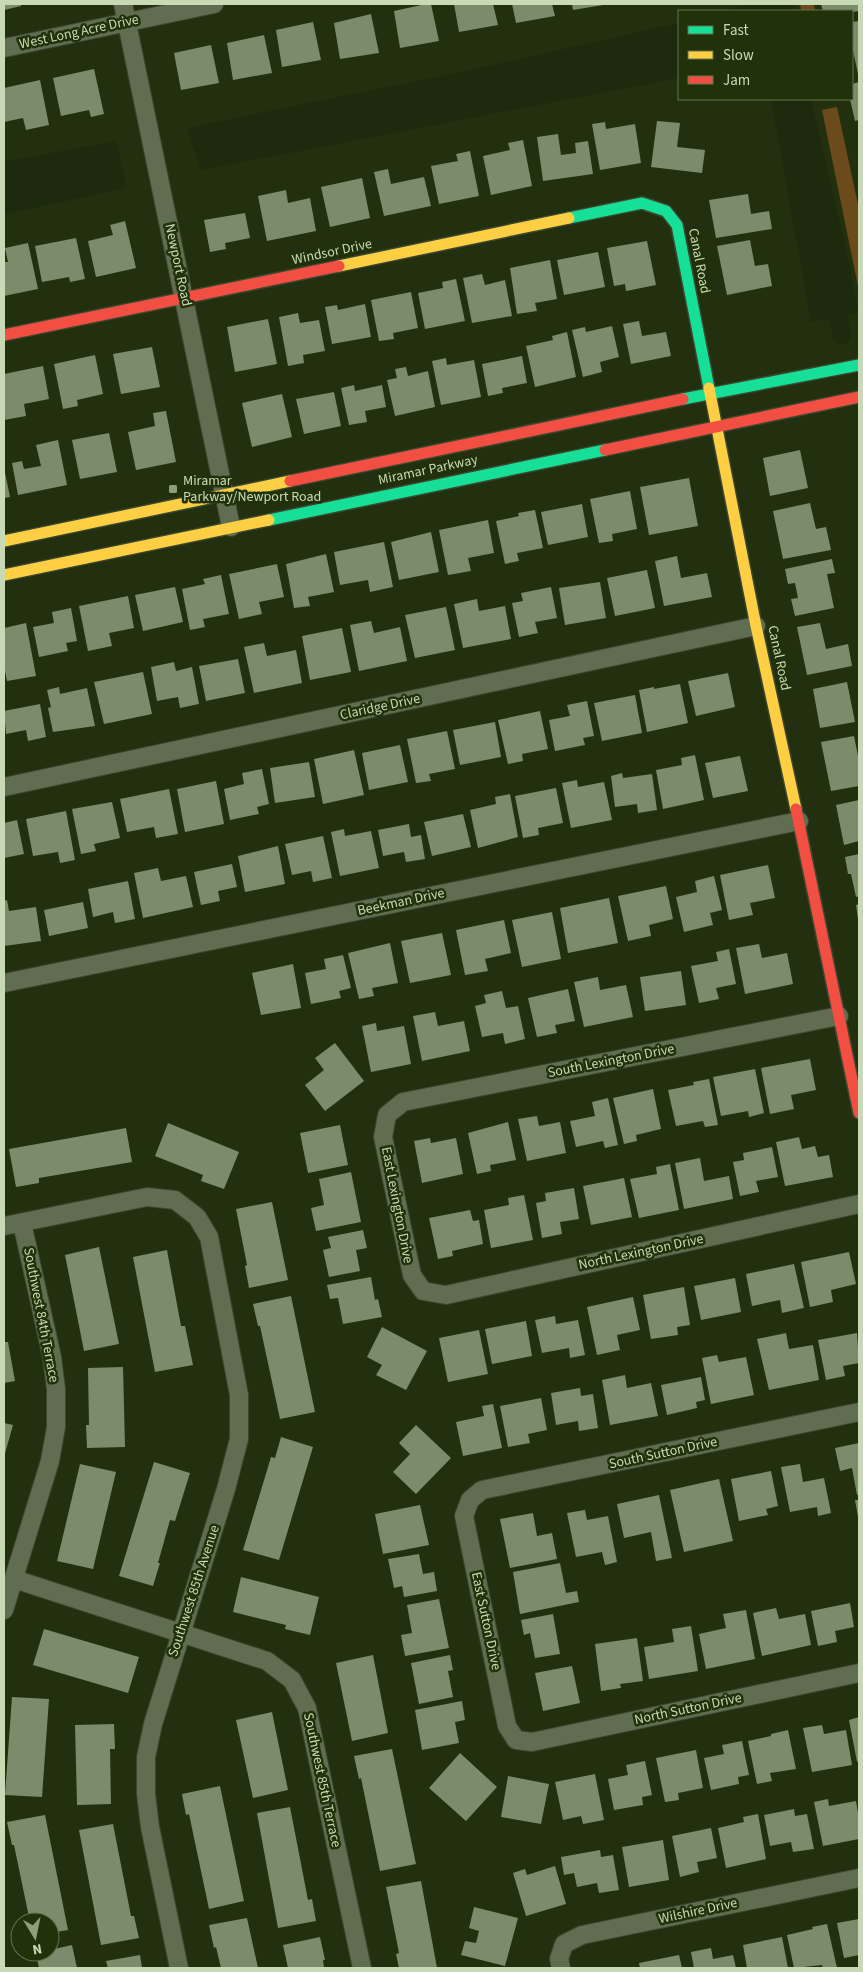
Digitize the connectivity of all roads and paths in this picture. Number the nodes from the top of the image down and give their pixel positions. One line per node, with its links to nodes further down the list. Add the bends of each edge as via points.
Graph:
1 (123, 4): 3 (street, Newport Road)
2 (214, 4): 3 (street, West Long Acre Drive)
3 (127, 22): 4 (street, West Long Acre Drive); 6 (street, Newport Road)
4 (4, 48)
5 (666, 211): 6 (main road, Windsor Drive, via 642,203); 9 (main road, Canal Road, via 677,225)
6 (184, 298): 7 (main road, Windsor Drive); 12 (street, Newport Road)
7 (4, 335)
8 (859, 366): 9 (main road, Miramar Parkway)
9 (710, 393): 11 (main road, Canal Road); 12 (main road, Miramar Parkway)
10 (859, 396): 11 (main road, Miramar Parkway)
11 (717, 426): 13 (main road, Miramar Parkway); 16 (main road, Canal Road)
12 (224, 496): 13 (street, Newport Road); 14 (main road, Miramar Parkway)
13 (231, 527): 15 (main road, Miramar Parkway)
14 (4, 541)
15 (4, 575)
16 (756, 626): 17 (street, Claridge Drive); 18 (main road, Canal Road)
17 (4, 787)
18 (799, 821): 19 (street, Beekman Drive); 20 (main road, Canal Road)
19 (4, 983)
20 (839, 1016): 21 (main road, Canal Road); 22 (street, South Lexington Drive, via 403,1102)
21 (859, 1113)
22 (387, 1115): 26 (street, East Lexington Drive, via 383,1137 412,1275)
23 (859, 1204): 26 (street, North Lexington Drive, via 446,1295)
24 (22, 1222): 25 (street); 29 (street, Southwest 84th Terrace, via 52,1357 56,1427 50,1461); 31 (street, Southwest 85th Avenue, via 147,1197 175,1200 197,1217 208,1237 239,1395 239,1439)
25 (4, 1226)
26 (423, 1291)
27 (859, 1412): 28 (street, South Sutton Drive, via 482,1490)
28 (470, 1500): 33 (street, East Sutton Drive, via 464,1516 507,1726)
29 (14, 1579): 30 (street, Southwest 84th Terrace); 31 (street, Southwest 85th Terrace)
30 (4, 1610)
31 (181, 1632): 35 (street, Southwest 85th Avenue, via 152,1724 146,1757 150,1827); 36 (street, Southwest 85th Terrace, via 267,1661 292,1680 307,1708)
32 (859, 1673): 33 (street, North Sutton Drive, via 532,1742)
33 (516, 1740)
34 (859, 1878): 37 (street, Wilshire Drive, via 582,1934 564,1944 559,1959)
35 (179, 1968)
36 (362, 1968)
37 (561, 1968)

